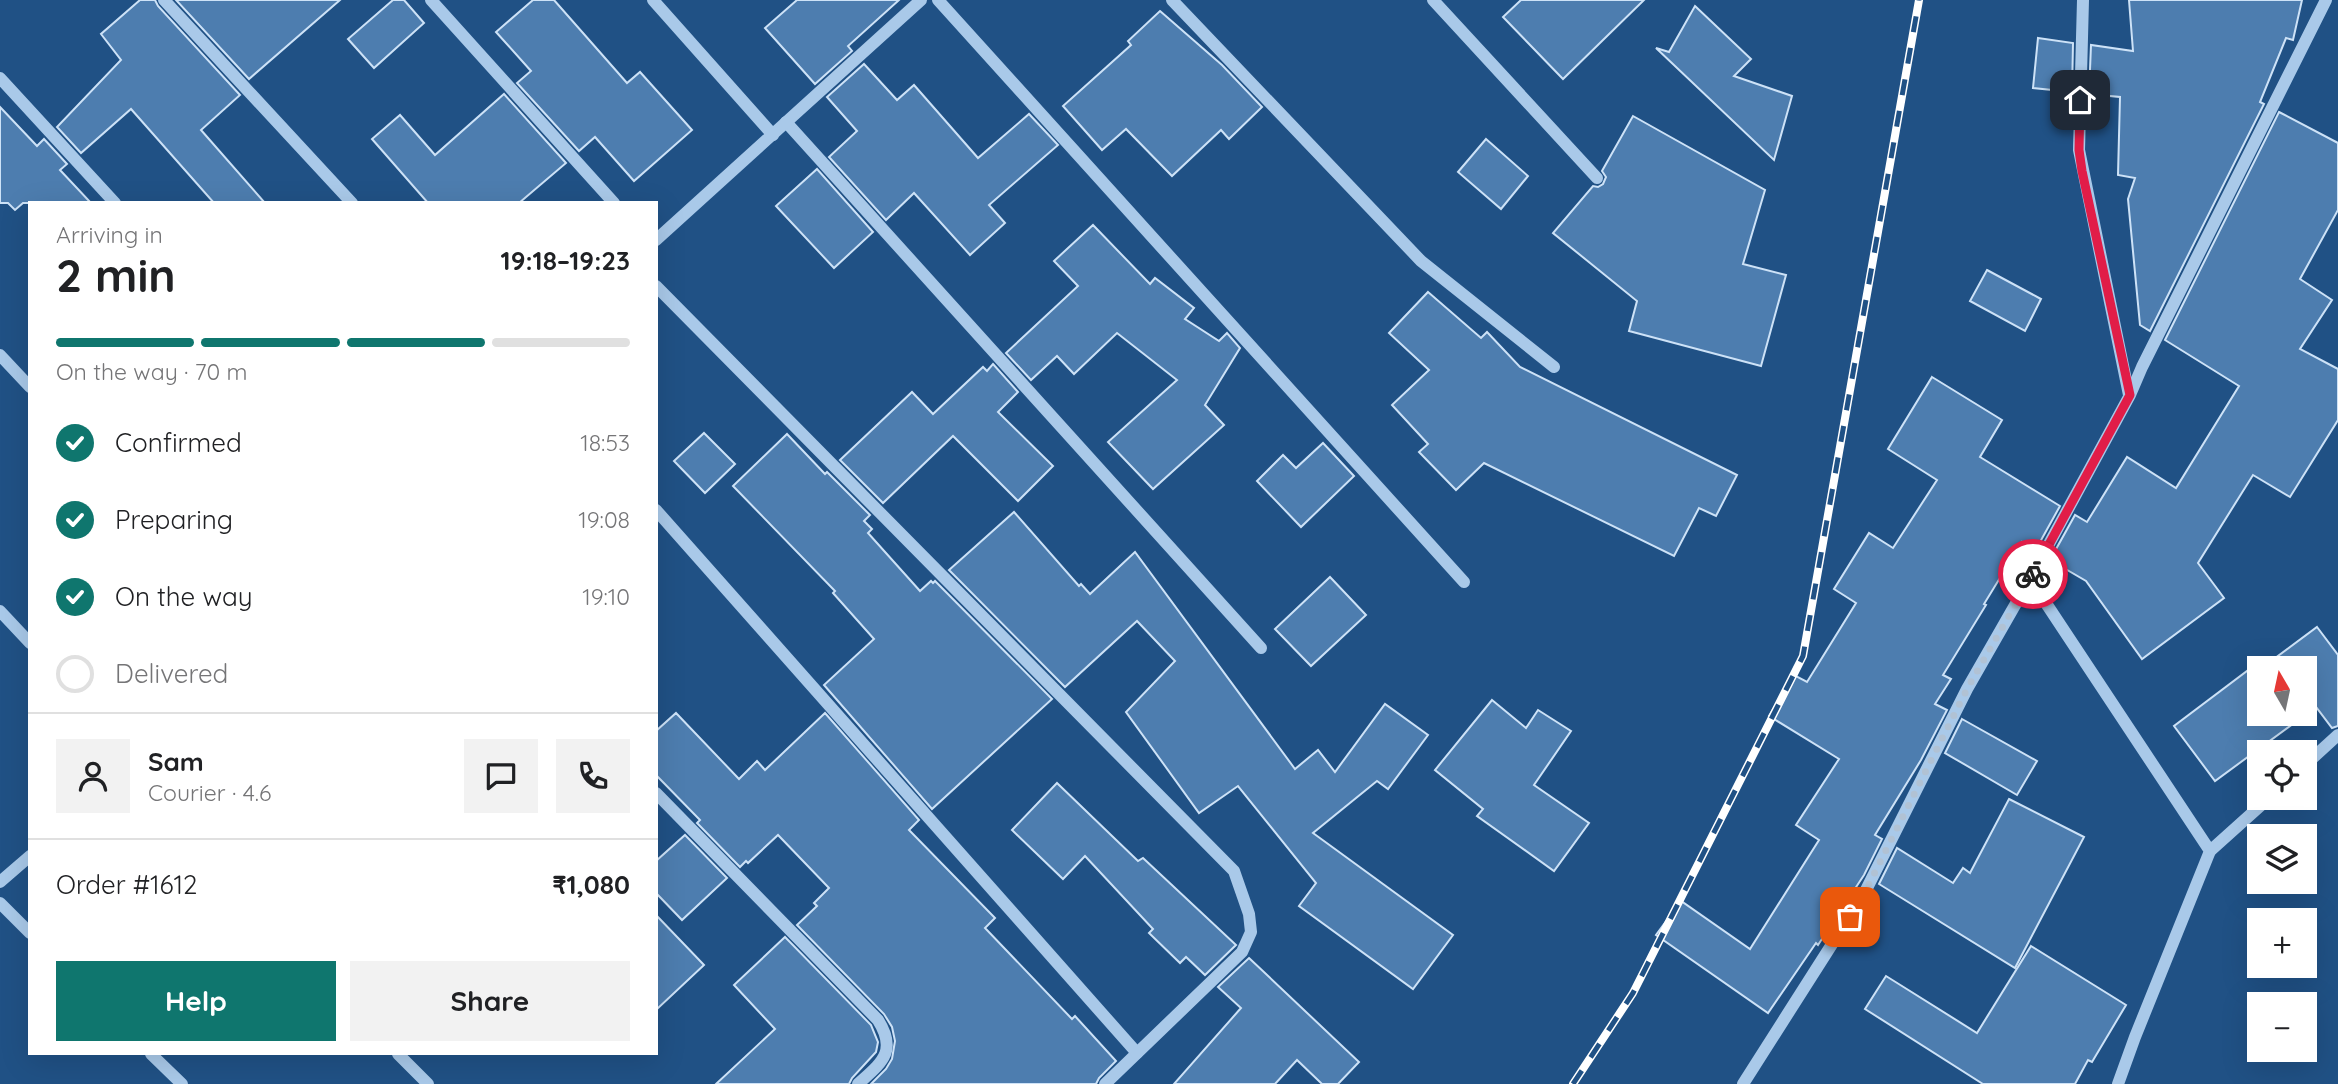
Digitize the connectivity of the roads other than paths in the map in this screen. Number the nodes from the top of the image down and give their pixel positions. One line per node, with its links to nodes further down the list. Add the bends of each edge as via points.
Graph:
1 (164, 0): 15 (street)
2 (431, 0): 16 (street)
3 (653, 0): 12 (street)
4 (938, 0): 25 (street)
5 (1172, 0): 20 (street, via 1412,253)
6 (1433, 0): 13 (street)
7 (2083, 0): 22 (street, via 2079,150)
8 (2326, 0): 22 (street)
9 (914, 2): 11 (street)
10 (0, 78): 14 (street)
11 (786, 122): 12 (street); 28 (street)
12 (773, 135): 17 (street)
13 (1597, 178)
14 (113, 201)
15 (350, 201)
16 (612, 201)
17 (658, 238)
18 (658, 288): 38 (street, via 1234,871 1251,932 1242,952)
19 (0, 355): 21 (street)
20 (1554, 367)
21 (28, 385)
22 (2130, 395): 24 (street)
23 (658, 512): 38 (street)
24 (2029, 579): 33 (street); 45 (street, via 1967,689 1864,894)
25 (1464, 582)
26 (0, 611): 27 (street)
27 (28, 641)
28 (1261, 648)
29 (2338, 735): 30 (street)
30 (2317, 754)
31 (658, 795): 43 (street, via 878,1020 888,1047 883,1062)
32 (2256, 810): 33 (street)
33 (2210, 851): 46 (street)
34 (28, 858): 35 (street)
35 (0, 882)
36 (0, 903): 37 (street)
37 (28, 931)
38 (1138, 1053): 44 (street)
39 (152, 1055): 41 (street)
40 (399, 1055): 42 (street)
41 (182, 1084)
42 (428, 1084)
43 (858, 1084)
44 (1105, 1084)
45 (1742, 1084)
46 (2118, 1084)

